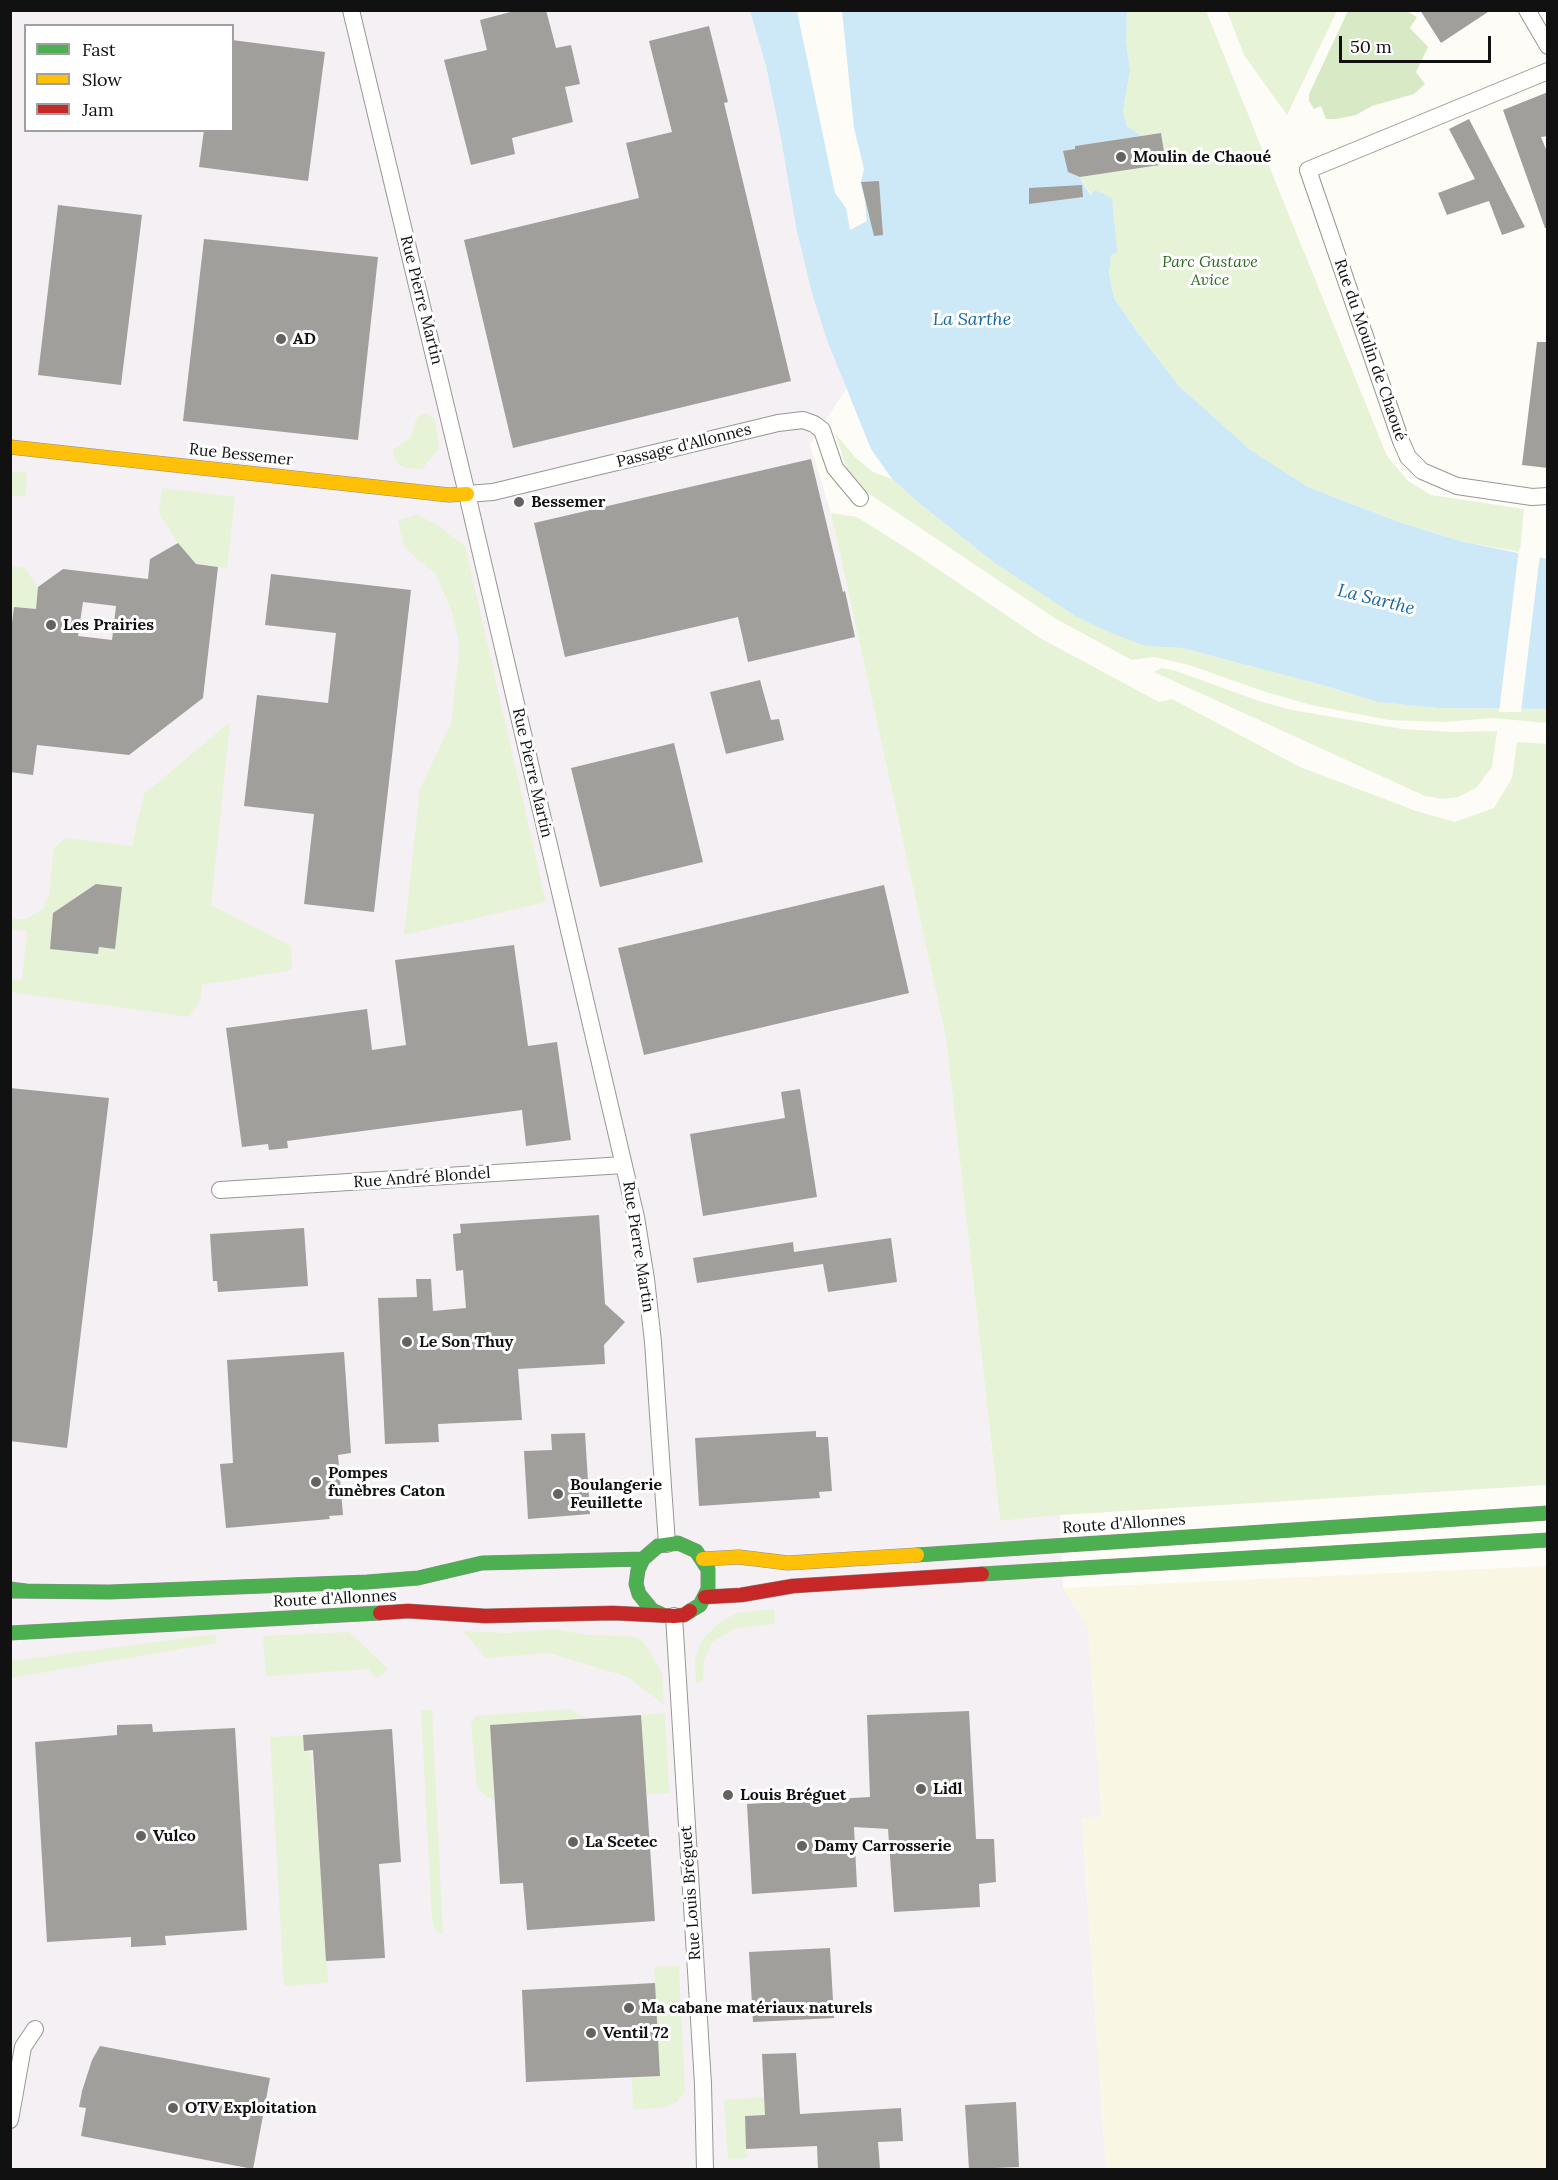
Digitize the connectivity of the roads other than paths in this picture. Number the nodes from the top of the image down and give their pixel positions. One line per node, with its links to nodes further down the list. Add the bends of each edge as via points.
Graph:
1 (351, 10): 6 (street, Rue Pierre Martin)
2 (1527, 10): 3 (street)
3 (1548, 46)
4 (1548, 71): 7 (street, Rue du Moulin de Chaoué, via 1308,170 1408,458 1422,471 1457,486)
5 (10, 447): 6 (main road, Rue Bessemer)
6 (467, 494): 8 (street, Passage d'Allonnes, via 493,492 802,420 822,430 835,468); 9 (street, Rue Pierre Martin)
7 (1548, 496)
8 (860, 498)
9 (624, 1165): 10 (street, Rue André Blondel); 13 (street, Rue Pierre Martin, via 646,1279)
10 (220, 1190)
11 (1548, 1513): 15 (main road, Route d'Allonnes, via 799,1562 739,1557)
12 (1548, 1540): 17 (main road, via 793,1586)
13 (668, 1544): 14 (main road, Route d'Allonnes, via 650,1551); 15 (main road, via 687,1546)
14 (643, 1559): 16 (main road, Route d'Allonnes, via 482,1563 418,1578 367,1582 109,1592); 18 (main road, via 636,1575 639,1594 652,1610)
15 (703, 1559): 17 (main road, via 709,1580)
16 (10, 1590)
17 (705, 1597): 18 (main road, Route d'Allonnes, via 692,1611)
18 (668, 1615): 19 (main road, Route d'Allonnes, via 485,1616 408,1611); 24 (street, Rue Louis Bréguet, via 703,2084)
19 (112, 1627): 20 (main road, Route d'Allonnes); 21 (main road)
20 (10, 1633)
21 (10, 1646)
22 (35, 2028): 23 (street, via 23,2047)
23 (10, 2120)
24 (705, 2169)

